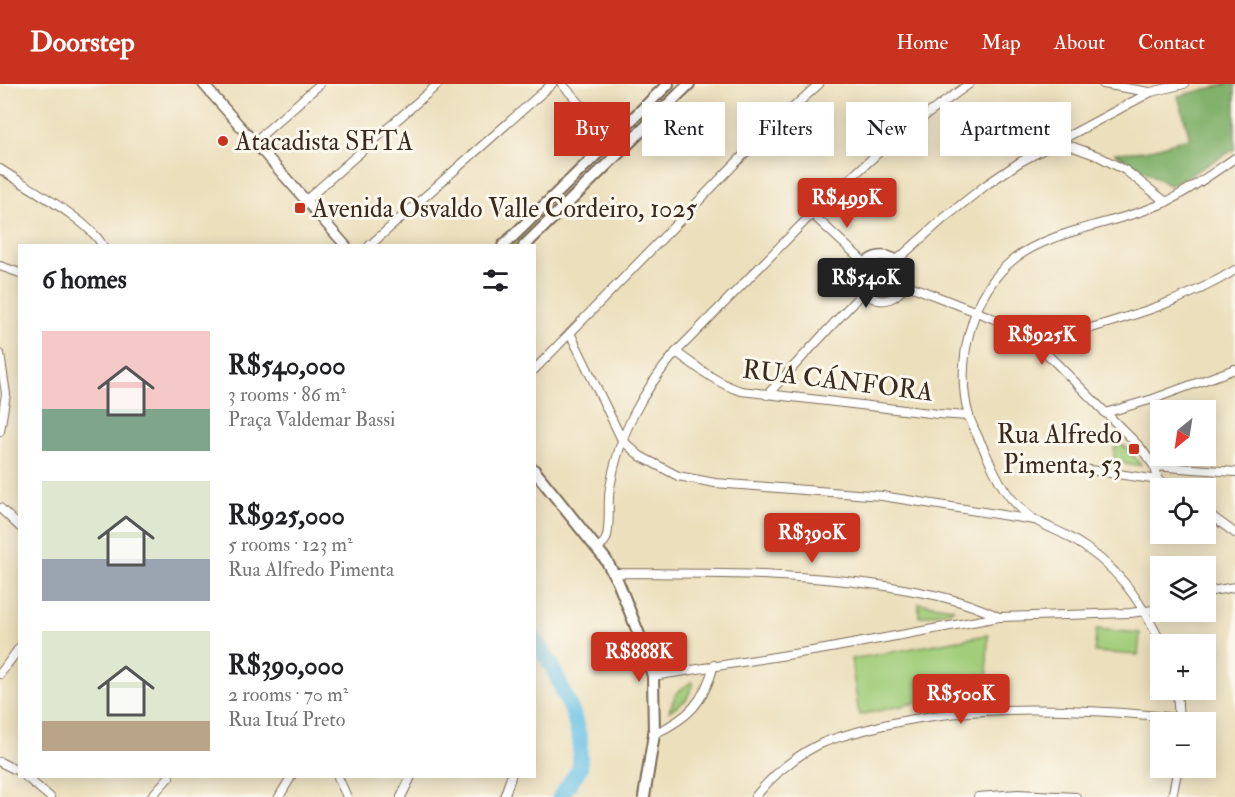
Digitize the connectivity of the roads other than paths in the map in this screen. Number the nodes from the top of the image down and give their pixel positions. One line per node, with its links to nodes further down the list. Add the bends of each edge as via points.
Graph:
1 (203, 84): 17 (street)
2 (320, 84): 17 (street)
3 (438, 84): 25 (street)
4 (552, 84): 30 (street)
5 (562, 84): 14 (street)
6 (668, 84): 15 (main road)
7 (689, 84): 18 (main road)
8 (819, 84): 41 (street, via 764,134)
9 (969, 84): 27 (street, via 892,140)
10 (1102, 84): 13 (street)
11 (1144, 84): 13 (street)
12 (1184, 84): 13 (street)
13 (1151, 92): 16 (street)
14 (579, 102)
15 (630, 121)
16 (1071, 134)
17 (254, 142): 25 (street)
18 (630, 142)
19 (1071, 146): 26 (street, via 1125,170)
20 (595, 156): 31 (main road)
21 (616, 156): 32 (main road)
22 (1033, 156): 33 (street, via 986,185)
23 (1235, 158): 26 (street)
24 (0, 169): 28 (street, via 79,220)
25 (306, 200): 29 (street)
26 (1166, 202): 40 (street, via 1039,244 999,272)
27 (812, 214): 34 (street); 43 (street)
28 (103, 244)
29 (344, 244)
30 (371, 244)
31 (505, 244)
32 (526, 244)
33 (897, 260): 34 (street, via 884,255); 38 (street, via 904,271)
34 (865, 264): 39 (street, via 860,277)
35 (1, 266): 37 (street)
36 (1235, 270): 42 (street, via 1167,303)
37 (18, 272)
38 (904, 284): 39 (street, via 897,295 883,300); 40 (street)
39 (864, 291): 47 (street)
40 (975, 313): 42 (street, via 1027,334); 49 (street, via 964,374)
41 (570, 333): 45 (street); 51 (street)
42 (1038, 344): 48 (street)
43 (676, 352): 47 (street, RUA CÁNFORA, via 726,387); 51 (street, via 645,393)
44 (0, 354): 50 (street, via 6,394)
45 (536, 368)
46 (1235, 369): 48 (street)
47 (767, 395): 49 (street, RUA CÁNFORA)
48 (1105, 413): 52 (street)
49 (969, 416): 61 (street, via 997,479)
50 (0, 431)
51 (622, 440): 61 (street, via 662,469 703,482 882,496); 64 (street, via 610,488 606,539)
52 (1150, 461)
53 (1048, 464): 58 (street)
54 (1154, 466): 56 (street); 57 (street)
55 (536, 472): 64 (main road)
56 (1235, 472)
57 (1159, 478)
58 (1150, 479)
59 (0, 508): 62 (street)
60 (1216, 519): 63 (street)
61 (1034, 520): 69 (street, via 1093,552 1114,570)
62 (18, 524)
63 (1235, 533)
64 (598, 549): 65 (main road)
65 (613, 573): 70 (street, via 781,575 844,580 956,599); 75 (main road)
66 (1235, 587): 67 (street)
67 (1216, 590)
68 (1150, 611): 69 (street)
69 (1146, 612): 70 (street); 71 (street)
70 (999, 617): 73 (street)
71 (1157, 634)
72 (18, 650): 74 (street)
73 (714, 665): 75 (street); 77 (street, via 709,684 696,705 681,720)
74 (0, 674)
75 (653, 676): 77 (main road)
76 (1150, 718): 94 (street, via 1042,709 959,712 903,721 818,745 778,773)
77 (654, 734): 93 (main road)
78 (0, 762): 79 (street)
79 (18, 771)
80 (30, 778): 87 (street)
81 (168, 778): 88 (street)
82 (290, 778): 89 (street)
83 (338, 778): 90 (street)
84 (410, 778): 91 (street)
85 (511, 778): 92 (street)
86 (1176, 778): 97 (street)
87 (50, 797)
88 (151, 797)
89 (279, 797)
90 (347, 797)
91 (401, 797)
92 (504, 797)
93 (644, 797)
94 (755, 797)
95 (978, 797): 96 (street)
96 (1076, 797)
97 (1172, 797)

